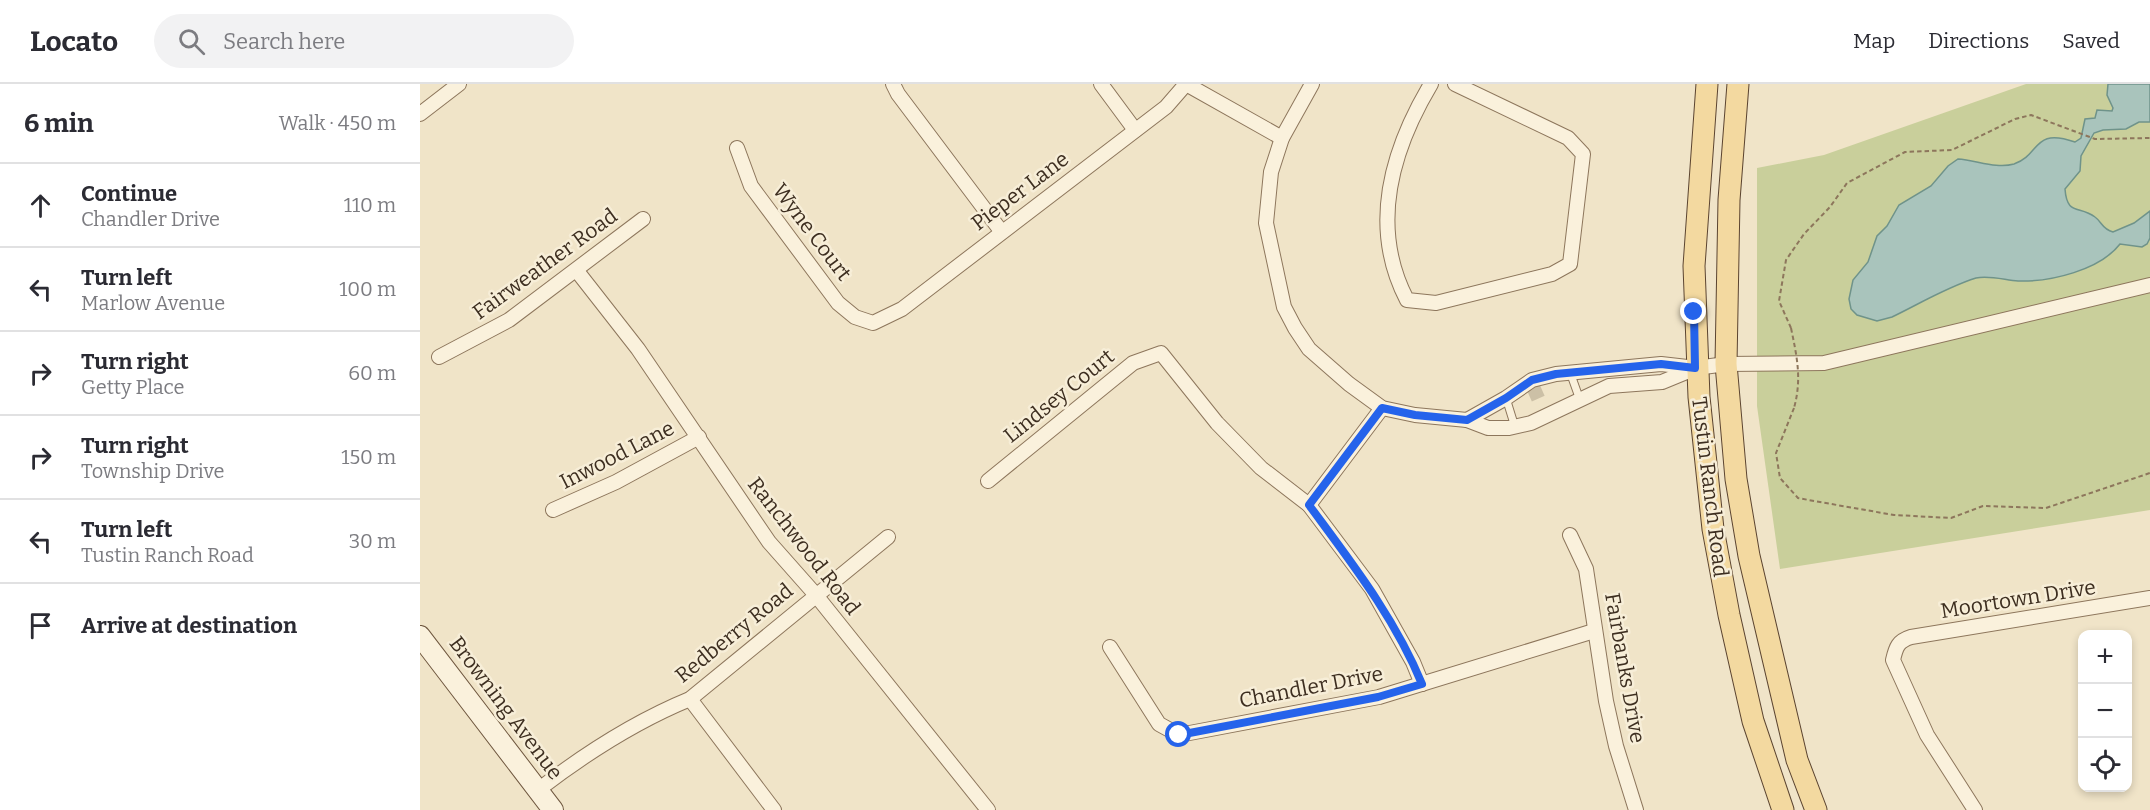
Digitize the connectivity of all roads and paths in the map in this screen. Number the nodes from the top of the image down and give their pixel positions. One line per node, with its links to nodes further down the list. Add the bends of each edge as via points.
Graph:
1 (459, 84): 10 (street)
2 (893, 84): 16 (street)
3 (1101, 84): 11 (street)
4 (1186, 84): 11 (street, Pieper Lane, via 1166,107); 12 (street)
5 (1312, 84): 12 (street)
6 (1431, 84): 7 (street, via 1398,149 1387,202 1398,282 1407,300 1436,303 1552,274 1570,264 1583,154 1568,138)
7 (1455, 84)
8 (1707, 84): 22 (main road, Tustin Ranch Road, via 1694,266)
9 (1738, 84): 21 (main road, Tustin Ranch Road, via 1729,200)
10 (420, 114)
11 (1135, 130): 16 (street, Pieper Lane)
12 (1282, 138): 29 (street, via 1267,190 1266,223 1284,307 1309,349)
13 (2150, 138): 33 (path, bridge, via 2095,139 2031,115 1952,150 1905,152 1847,183 1786,260 1779,301 1791,328 1800,370 1794,408 1776,453 1780,478 1798,498 1894,515 1951,518 1983,506 2046,508)
14 (737, 148): 19 (street, Wyne Court, via 751,186 838,303 855,317)
15 (643, 219): 17 (street, Fairweather Road)
16 (1001, 231): 19 (street, Pieper Lane, via 902,309)
17 (577, 271): 20 (street, Fairweather Road, via 509,320); 32 (street, Ranchwood Road)
18 (2150, 285): 21 (street, via 1824,363)
19 (873, 323)
20 (439, 357)
21 (1726, 364): 22 (street); 52 (main road, Tustin Ranch Road, via 1736,478 1749,556 1797,760)
22 (1695, 368): 23 (street, via 1661,364); 28 (street, via 1662,382 1609,386); 51 (main road, Tustin Ranch Road, via 1713,529 1729,615 1753,721)
23 (1570, 372): 24 (street); 28 (lane)
24 (1556, 374): 25 (street); 27 (street, via 1532,380)
25 (1547, 387)
26 (1529, 395): 27 (street)
27 (1509, 396): 30 (street); 31 (lane)
28 (1580, 400): 31 (street)
29 (1382, 408): 30 (street); 35 (street)
30 (1467, 420): 31 (street, via 1488,428)
31 (1515, 427)
32 (699, 437): 36 (street, Inwood Lane, via 616,482); 39 (street, Ranchwood Road, via 769,542)
33 (2150, 473)
34 (988, 481): 35 (street, Lindsey Court, via 1133,363 1161,353 1217,423 1261,468)
35 (1309, 505): 44 (street, via 1372,589)
36 (553, 510)
37 (1570, 535): 41 (street, Fairbanks Drive, via 1586,569)
38 (888, 537): 39 (street, Redberry Road)
39 (815, 594): 45 (street, Redberry Road); 49 (street, Ranchwood Road)
40 (2150, 598): 53 (street, Moortown Drive, via 1911,637 1896,647 1893,660 1927,735)
41 (1594, 631): 44 (street, Chandler Drive); 50 (street, Fairbanks Drive, via 1616,746)
42 (420, 636): 46 (street, Browning Avenue)
43 (1110, 647): 44 (street, Chandler Drive, via 1159,724 1179,735 1378,697)
44 (1422, 684)
45 (690, 699): 46 (street, Redberry Road, via 616,735); 48 (street)
46 (538, 790): 47 (street, Browning Avenue)
47 (554, 810)
48 (774, 810)
49 (988, 810)
50 (1636, 810)
51 (1783, 810)
52 (1816, 810)
53 (1975, 810)

